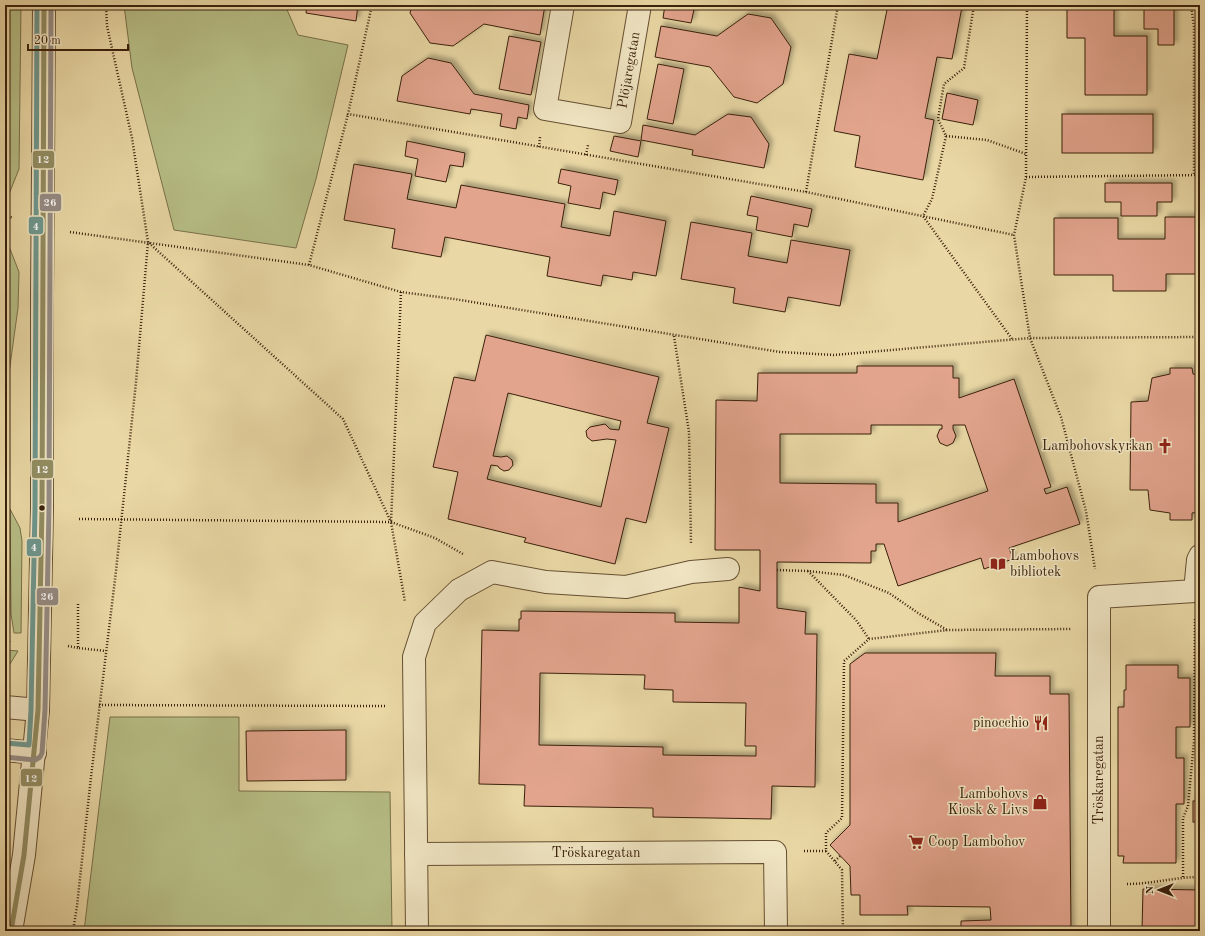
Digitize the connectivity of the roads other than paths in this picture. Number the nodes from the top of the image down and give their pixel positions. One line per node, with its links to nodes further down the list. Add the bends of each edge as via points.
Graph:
1 (44, 5): 8 (street, bridge, via 42,508)
2 (563, 5): 3 (street, Plöjaregatan, via 545,109 620,122)
3 (640, 5)
4 (1200, 556): 6 (street)
5 (728, 569): 11 (street, via 692,572 626,587 546,582 492,572 459,590 425,623 414,657)
6 (1198, 591): 15 (street, Tröskaregatan, via 1099,597)
7 (5, 707): 8 (street)
8 (38, 710): 10 (street)
9 (5, 750): 10 (street)
10 (35, 753): 12 (street, via 24,855)
11 (416, 854): 13 (street); 14 (street, Tröskaregatan, via 775,852)
12 (11, 931)
13 (417, 931)
14 (776, 931)
15 (1099, 931)

